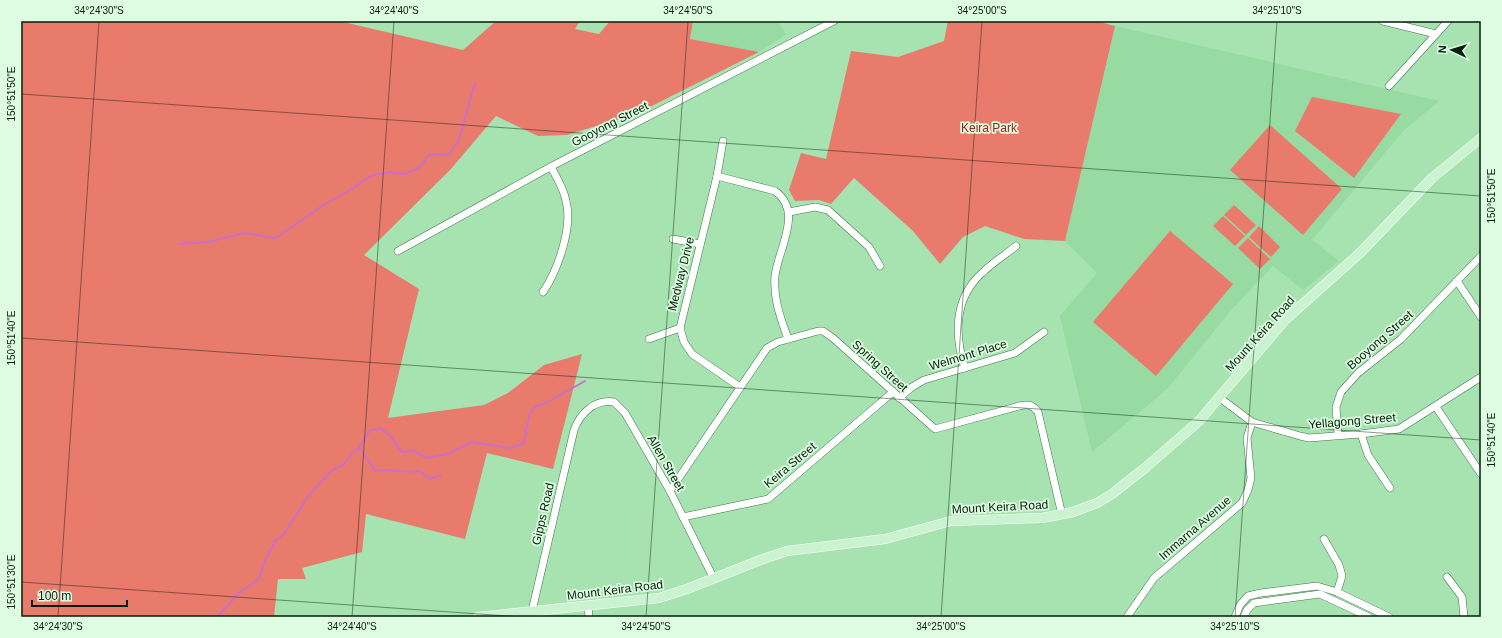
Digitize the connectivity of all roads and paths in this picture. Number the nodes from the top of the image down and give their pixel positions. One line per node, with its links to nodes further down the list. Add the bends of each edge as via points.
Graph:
1 (834, 21): 8 (street, Gooyong Street)
2 (1383, 21): 4 (street)
3 (1448, 21): 4 (street)
4 (1436, 34): 5 (street)
5 (1389, 86)
6 (1481, 138): 29 (main road, Mount Keira Road, via 1432,178 1361,252 1285,320)
7 (723, 141): 9 (street, Medway Drive)
8 (552, 167): 14 (street, Gooyong Street); 18 (street, via 566,201 568,217 555,272)
9 (717, 176): 10 (street, via 775,191 785,202); 12 (street, Medway Drive)
10 (789, 212): 16 (street, via 815,207 828,210 869,247); 23 (street, via 788,227 775,277 776,306)
11 (673, 239): 12 (street)
12 (700, 244): 20 (street, Medway Drive)
13 (1016, 246): 24 (street, via 981,273 963,300 958,339)
14 (398, 250)
15 (1481, 256): 17 (street, Booyong Street)
16 (880, 266)
17 (1457, 281): 19 (street); 34 (street, Booyong Street, via 1401,339 1358,373 1341,392 1336,407)
18 (543, 292)
19 (1481, 316)
20 (680, 328): 22 (street); 26 (street, Medway Drive, via 684,342 692,354)
21 (1044, 332): 24 (street, Welmont Place, via 1015,353)
22 (649, 339)
23 (788, 339): 26 (street, Spring Street, via 767,348); 27 (street, Spring Street, via 818,331 827,333)
24 (965, 368): 28 (street, Welmont Place, via 924,380)
25 (1481, 377): 30 (street, Yellagong Street)
26 (740, 387): 37 (street, Spring Street)
27 (893, 392): 28 (street, Spring Street); 39 (street, Keira Street, via 768,499)
28 (899, 398): 38 (street, Spring Street, via 929,426 937,429 1026,404 1034,406 1038,412)
29 (1220, 398): 31 (street, Yellagong Street); 38 (main road, Mount Keira Road, via 1199,421 1112,494 1084,508)
30 (1436, 407): 33 (street, Yellagong Street, via 1399,429); 35 (street)
31 (1252, 422): 34 (street, Yellagong Street, via 1309,438); 48 (street, Immarna Avenue, via 1247,438 1251,478 1242,503 1154,578)
32 (576, 423): 37 (street, Allen Street, via 593,406 603,402 614,402 625,413); 45 (street, Gipps Road)
33 (1361, 434): 34 (street, Yellagong Street); 36 (street, via 1368,455)
34 (1338, 435)
35 (1481, 474)
36 (1390, 488)
37 (670, 491): 39 (street, Allen Street)
38 (1062, 514): 42 (main road, Mount Keira Road, via 1023,520 941,522 879,540 787,551)
39 (683, 517): 42 (street, Allen Street)
40 (1324, 539): 43 (street, via 1339,565 1342,576)
41 (1447, 577): 53 (street, via 1462,597)
42 (714, 578): 44 (main road, Mount Keira Road, via 659,598)
43 (1337, 592): 49 (street, via 1317,586 1248,596 1240,605); 52 (street)
44 (588, 606): 45 (main road, Mount Keira Road); 47 (street)
45 (532, 611): 46 (main road, Mount Keira Road)
46 (478, 617)
47 (589, 617)
48 (1127, 617)
49 (1235, 617)
50 (1244, 617): 51 (street, via 1254,603 1320,594)
51 (1369, 617)
52 (1389, 617)
53 (1464, 617)

